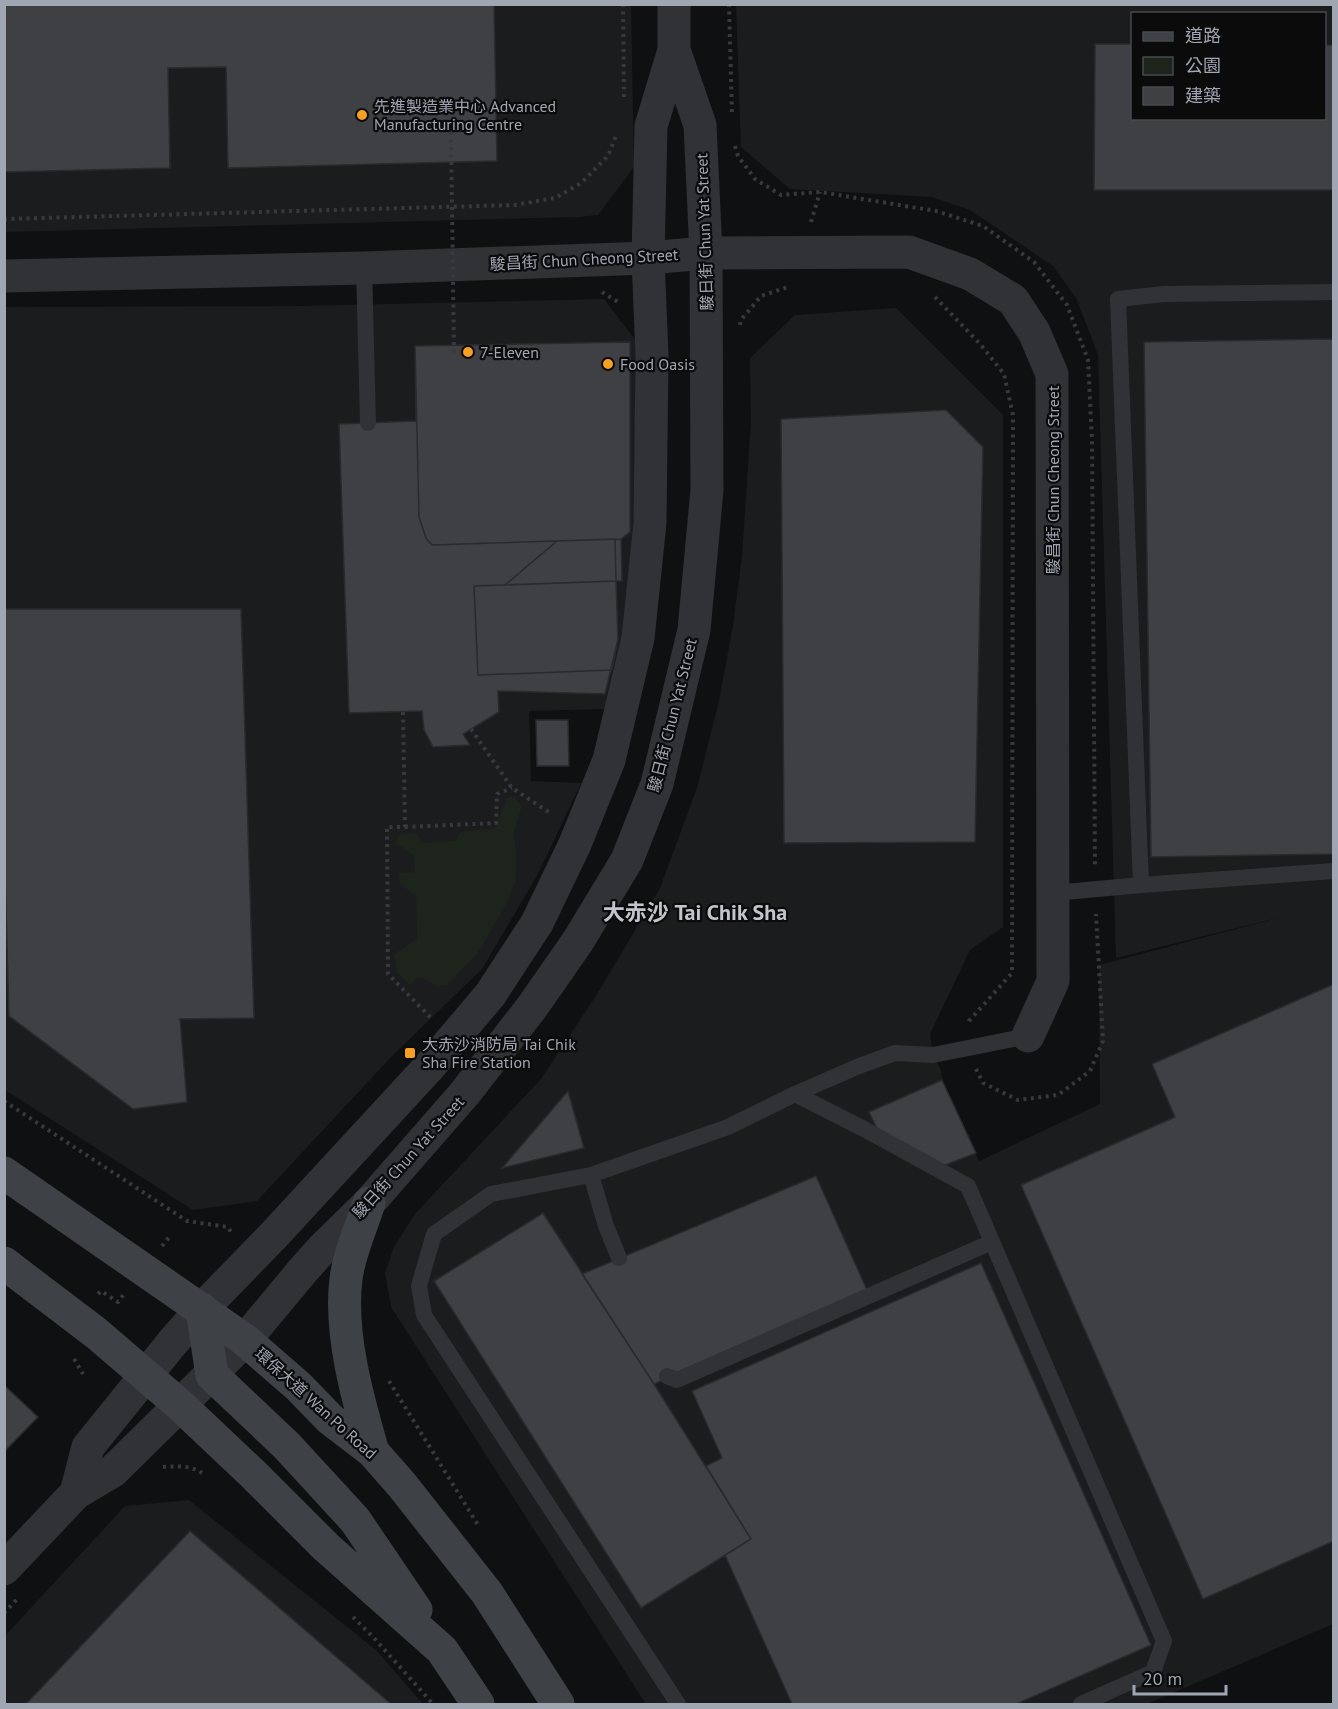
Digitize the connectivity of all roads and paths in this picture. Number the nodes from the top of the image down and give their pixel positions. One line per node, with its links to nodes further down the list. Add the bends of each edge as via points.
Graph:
1 (623, 4): 5 (path)
2 (674, 4): 4 (street, 駿日街 Chun Yat Street)
3 (729, 4): 6 (path)
4 (674, 50): 12 (street, 駿日街 Chun Yat Street, via 700,125); 13 (street, 駿日街 Chun Yat Street, via 651,126)
5 (624, 105)
6 (733, 119)
7 (620, 126): 11 (path, via 608,156 581,183 555,198 515,205)
8 (452, 132): 19 (path, bridge)
9 (733, 142): 10 (path, via 755,179 781,195)
10 (820, 192)
11 (4, 219)
12 (706, 253): 13 (street, 駿昌街 Chun Cheong Street); 28 (street, 駿昌街 Chun Cheong Street, via 909,252 970,274 1013,300 1034,332 1052,374); 35 (street, 駿日街 Chun Yat Street, via 707,490 694,630 657,784 627,860 578,941 465,1093)
13 (648, 258): 14 (street, 駿昌街 Chun Cheong Street); 40 (street, 駿日街 Chun Yat Street, via 652,356 650,523 638,638 609,760 574,844 537,923 490,995 421,1076)
14 (364, 268): 15 (street, 駿昌街 Chun Cheong Street); 20 (lane)
15 (4, 276)
16 (790, 286): 18 (path, via 761,296 741,320)
17 (1334, 292): 27 (lane, via 1164,294 1118,299)
18 (738, 330)
19 (454, 356)
20 (368, 423)
21 (403, 712): 25 (path)
22 (471, 729): 23 (path)
23 (512, 788): 24 (path); 25 (path, via 497,794 496,823)
24 (555, 816)
25 (405, 827): 29 (path, via 387,827 388,974)
26 (1334, 871): 27 (lane)
27 (1141, 885): 28 (lane)
28 (1053, 893): 30 (street, 駿昌街 Chun Cheong Street, via 1053,981)
29 (431, 1018)
30 (1028, 1036): 31 (lane, via 933,1055 895,1053)
31 (795, 1094): 34 (lane, via 728,1127); 37 (lane, via 968,1186)
32 (4, 1101): 36 (path, via 187,1221)
33 (4, 1173): 40 (main road, 環保大道 Wan Po Road)
34 (591, 1175): 38 (lane); 52 (lane, via 491,1194 434,1234 419,1286 424,1315)
35 (369, 1203): 41 (street, 駿日街 Chun Yat Street, via 305,1268); 46 (main road, via 346,1279 345,1331)
36 (228, 1227)
37 (992, 1242): 44 (lane, via 677,1380); 53 (lane, via 1164,1641 1153,1672)
38 (619, 1258)
39 (4, 1263): 42 (main road)
40 (202, 1309): 41 (main road, 環保大道 Wan Po Road); 42 (street, 駿日街 Chun Yat Street); 43 (main road)
41 (245, 1340): 43 (street, 駿日街 Chun Yat Street); 46 (main road, 環保大道 Wan Po Road, via 330,1419)
42 (146, 1375): 45 (main road); 47 (street, 駿日街 Chun Yat Street, via 88,1447)
43 (212, 1375): 45 (street, 駿日街 Chun Yat Street); 49 (main road, via 287,1446 355,1520)
44 (667, 1376)
45 (180, 1405): 47 (street, 駿日街 Chun Yat Street, via 113,1471); 49 (main road, via 326,1547)
46 (373, 1452): 51 (main road, 環保大道 Wan Po Road, via 487,1593)
47 (76, 1493): 48 (street, 駿日街 Chun Yat Street)
48 (4, 1569)
49 (442, 1650): 50 (main road)
50 (478, 1704)
51 (558, 1704)
52 (678, 1704)
53 (1081, 1704)

